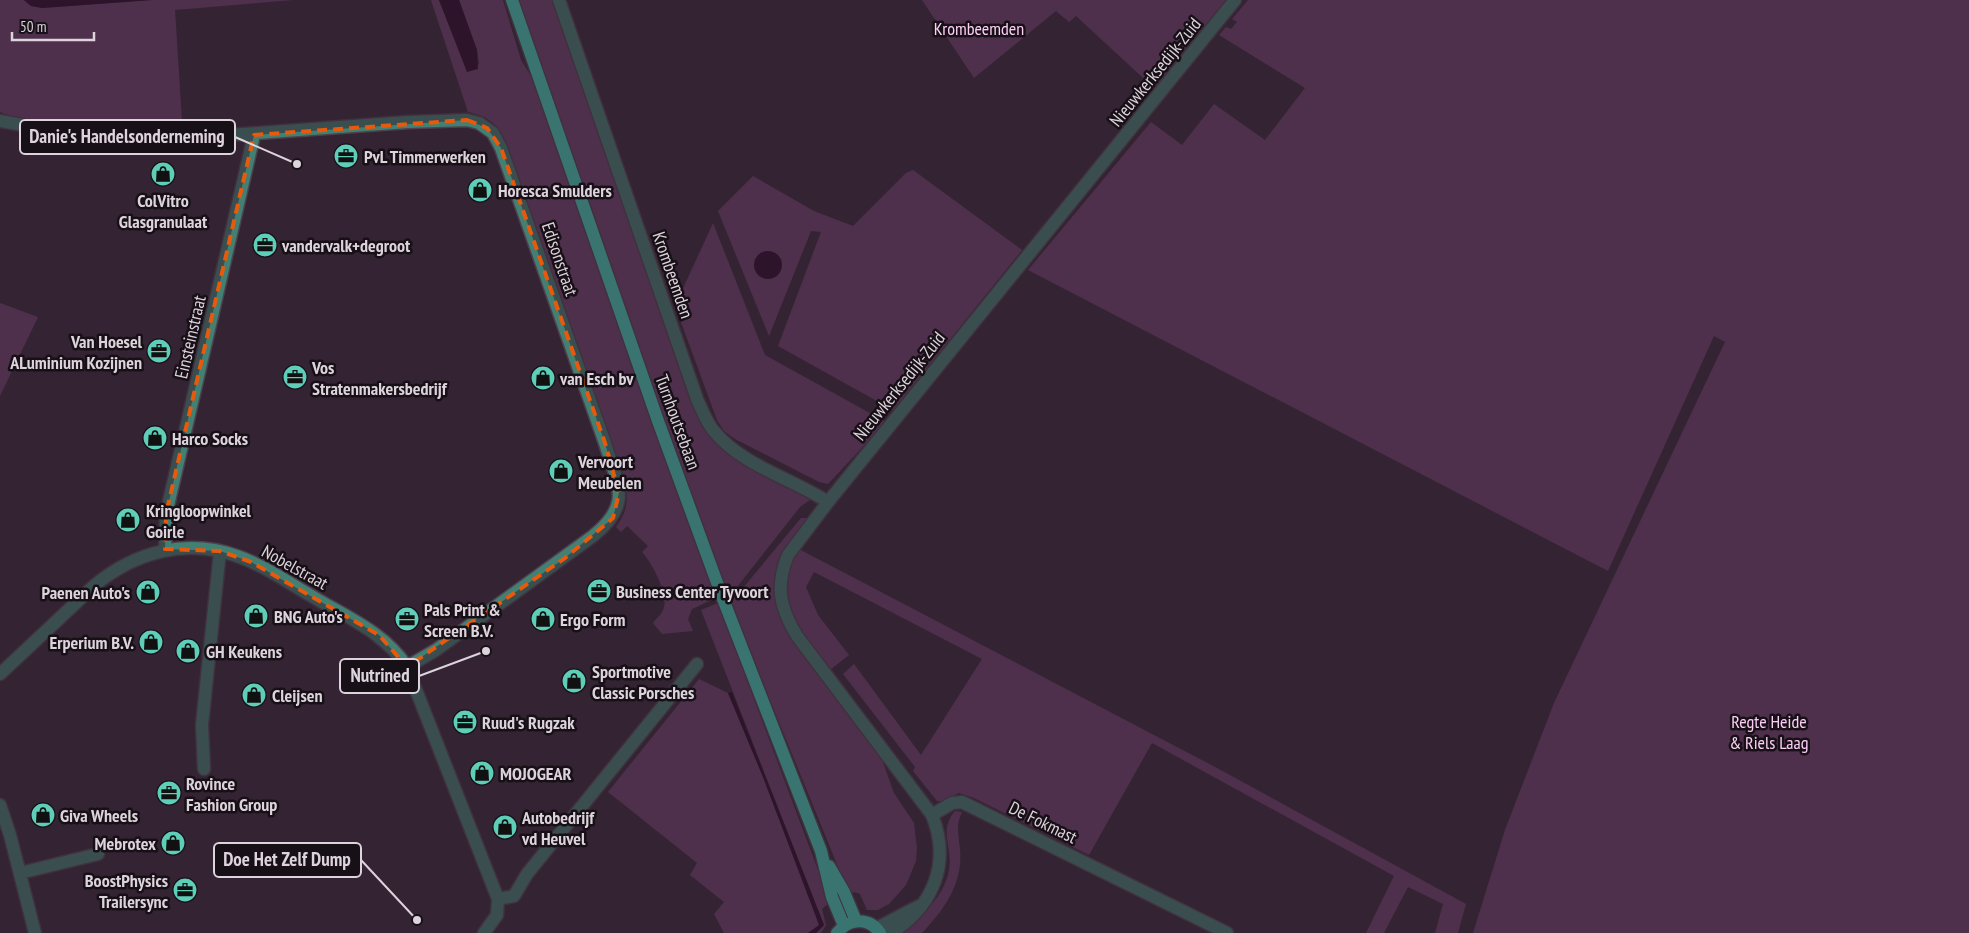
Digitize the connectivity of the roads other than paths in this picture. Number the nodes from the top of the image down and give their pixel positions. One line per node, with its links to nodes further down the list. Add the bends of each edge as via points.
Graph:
1 (512, 0): 19 (main road, Turnhoutsebaan, via 723,599 821,851 832,897)
2 (559, 0): 6 (street, Krombeemden, via 705,417 718,435 742,456)
3 (1235, 0): 6 (street, Nieuwkerksedijk-Zuid)
4 (0, 121): 5 (street, Edisonstraat, via 121,143)
5 (254, 135): 7 (street, Einsteinstraat, via 166,514); 10 (street, Edisonstraat, via 467,120 479,123 493,133 518,191 618,484 617,511 605,527 436,650)
6 (828, 502): 14 (street, Nieuwkerksedijk-Zuid, via 786,560 782,576 782,608 797,636)
7 (165, 549): 8 (street, Nobelstraat); 11 (street, Nobelstraat, via 130,561 111,572)
8 (220, 551): 10 (street, Nobelstraat, via 251,562 379,635); 12 (street, via 202,724)
9 (697, 664): 17 (street, via 536,863 514,896)
10 (407, 667): 17 (street, Nobelstraat)
11 (0, 674)
12 (204, 769)
13 (0, 805): 16 (street)
14 (932, 815): 18 (street, via 941,855 935,882); 24 (street, De Fokmast, via 952,803 962,802)
15 (98, 854): 16 (street)
16 (20, 873): 21 (street)
17 (498, 899): 22 (street, via 497,914)
18 (919, 906): 20 (street); 23 (street, via 907,923)
19 (846, 927): 20 (main road, via 867,922)
20 (878, 931)
21 (35, 933)
22 (484, 933)
23 (891, 933)
24 (1227, 933)

